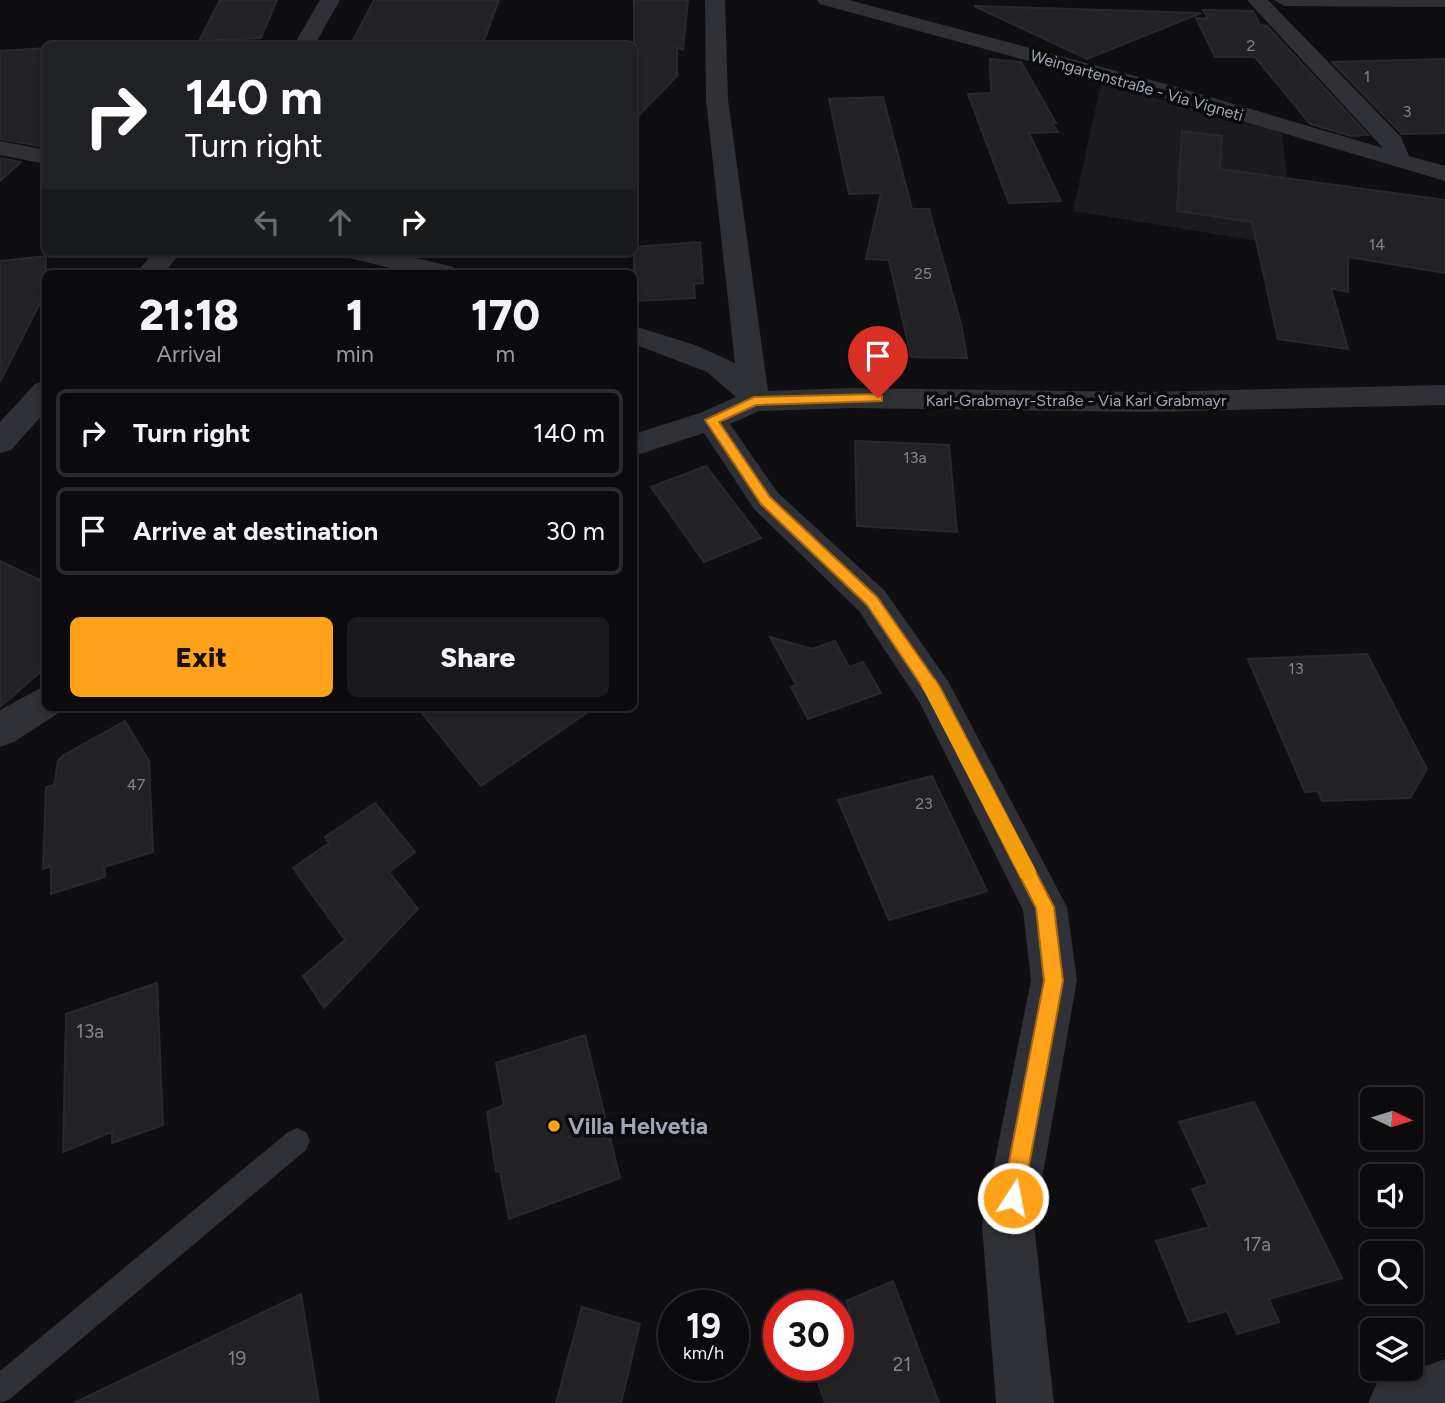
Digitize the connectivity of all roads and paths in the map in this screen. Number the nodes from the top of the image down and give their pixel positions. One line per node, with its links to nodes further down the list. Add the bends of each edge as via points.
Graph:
1 (330, 0): 7 (street)
2 (715, 0): 19 (street, via 717,100)
3 (827, 0): 10 (street, Weingartenstraße - Via Vigneti)
4 (1257, 0): 10 (street, via 1393,142)
5 (1284, 0): 6 (street)
6 (1445, 1)
7 (305, 42)
8 (0, 148): 9 (street)
9 (42, 156)
10 (1399, 160): 11 (street, Weingartenstraße - Via Vigneti)
11 (1445, 174)
12 (164, 256): 14 (street)
13 (374, 256): 15 (street)
14 (152, 270)
15 (432, 270)
16 (637, 336): 19 (street, via 718,366 747,386)
17 (42, 395): 21 (street)
18 (1445, 395): 19 (street, Karl-Grabmayr-Straße - Via Karl Grabmayr, via 1148,402)
19 (754, 401): 20 (street, Karl-Grabmayr-Straße - Via Karl Grabmayr)
20 (712, 420): 22 (street, Karl-Grabmayr-Straße - Via Karl Grabmayr); 28 (street, via 766,501 872,601 934,692 1045,907 1054,981 1008,1225)
21 (0, 442)
22 (637, 444)
23 (42, 704): 24 (street)
24 (0, 730)
25 (297, 1142): 27 (lane)
26 (1445, 1388): 29 (street)
27 (0, 1389)
28 (1025, 1403)
29 (1397, 1403)

